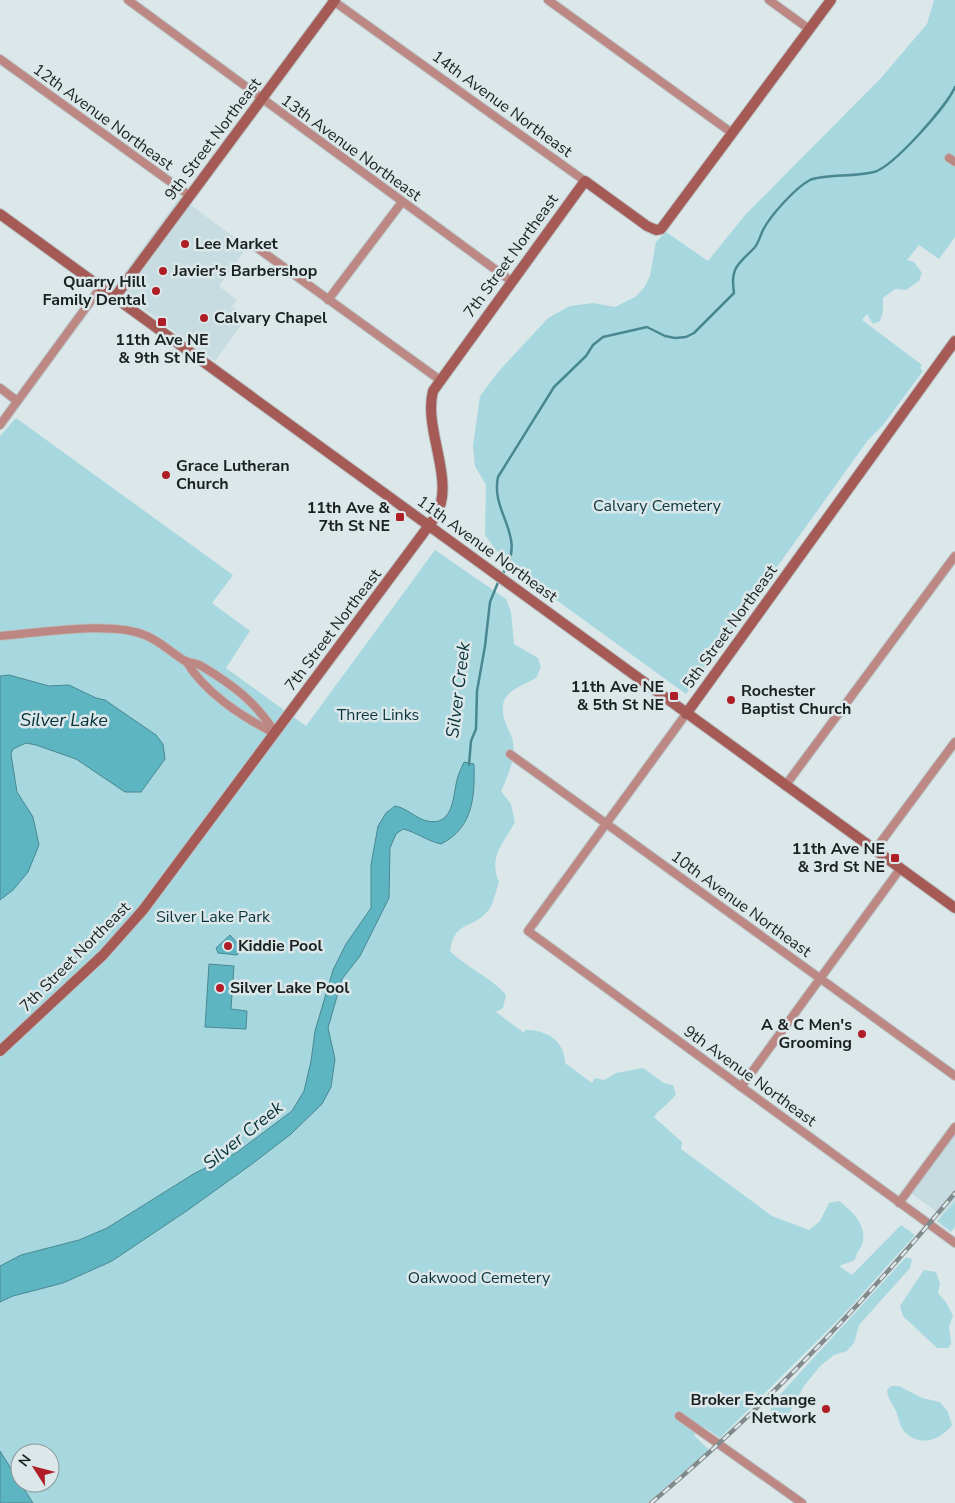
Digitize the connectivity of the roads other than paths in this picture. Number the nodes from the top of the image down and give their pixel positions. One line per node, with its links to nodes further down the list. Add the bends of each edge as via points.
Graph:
1 (128, 0): 8 (street, 13th Avenue Northeast)
2 (548, 0): 9 (street)
3 (769, 0): 6 (street)
4 (831, 0): 6 (main road)
5 (334, 1): 8 (main road, 9th Street Northeast); 10 (street, 14th Avenue Northeast)
6 (810, 29): 9 (main road)
7 (0, 59): 11 (street, 12th Avenue Northeast)
8 (262, 99): 11 (main road, 9th Street Northeast); 12 (street, 13th Avenue Northeast)
9 (732, 133): 10 (main road, 14th Avenue Northeast, via 665,225 656,230)
10 (585, 181): 15 (main road, 7th Street Northeast)
11 (190, 196): 17 (main road, 9th Street Northeast)
12 (402, 202): 15 (street, 13th Avenue Northeast); 18 (street)
13 (0, 214): 16 (main road, 11th Avenue Northeast)
14 (256, 248): 18 (street)
15 (511, 281): 20 (main road, 7th Street Northeast)
16 (102, 287): 17 (main road, 11th Avenue Northeast); 22 (street)
17 (115, 297): 24 (main road, 11th Avenue Northeast)
18 (328, 300): 20 (street)
19 (954, 344): 28 (main road, 5th Street Northeast)
20 (440, 380): 24 (main road, 7th Street Northeast, via 433,391 431,409 442,496 440,509)
21 (0, 388): 22 (street)
22 (18, 401): 23 (street)
23 (0, 425)
24 (429, 526): 28 (main road, 11th Avenue Northeast); 29 (main road, 7th Street Northeast)
25 (955, 556): 32 (street)
26 (0, 636): 27 (street, via 104,628 126,630 146,635)
27 (186, 661): 29 (street, via 193,674 209,689 256,724); 29 (street, via 202,666 249,699 263,712)
28 (686, 714): 32 (main road, 11th Avenue Northeast); 33 (street, 5th Street Northeast)
29 (275, 733): 39 (main road, 7th Street Northeast, via 124,933)
30 (955, 742): 34 (street)
31 (510, 754): 33 (street, 10th Avenue Northeast)
32 (786, 786): 34 (main road, 11th Avenue Northeast)
33 (606, 823): 37 (street, 5th Street Northeast); 38 (street, 10th Avenue Northeast)
34 (875, 850): 35 (main road, 11th Avenue Northeast)
35 (900, 869): 36 (main road, 11th Avenue Northeast); 38 (street)
36 (955, 908)
37 (528, 931): 41 (street, 9th Avenue Northeast)
38 (820, 978): 40 (street, 10th Avenue Northeast); 41 (street)
39 (0, 1051)
40 (955, 1076)
41 (741, 1087): 43 (street, 9th Avenue Northeast)
42 (955, 1128): 43 (street)
43 (899, 1203): 44 (street, 9th Avenue Northeast)
44 (955, 1244)
45 (679, 1416): 46 (street)
46 (802, 1503)

